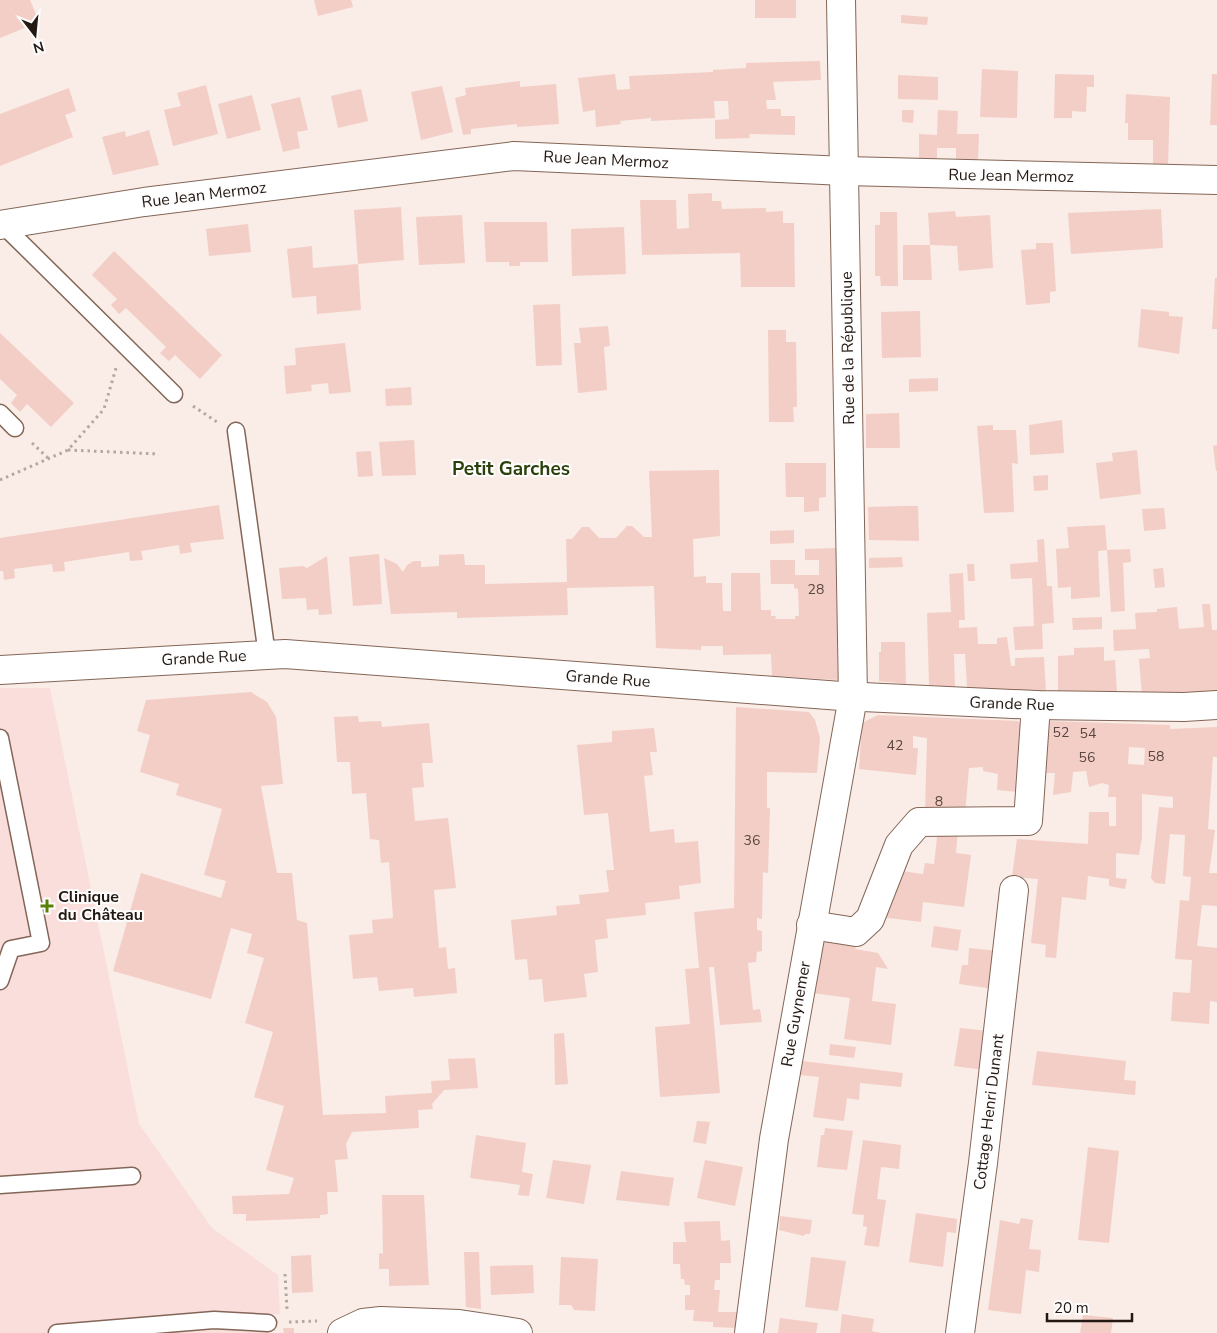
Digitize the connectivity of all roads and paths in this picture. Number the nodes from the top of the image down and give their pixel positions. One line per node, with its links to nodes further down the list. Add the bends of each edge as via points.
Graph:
1 (841, 0): 2 (street, Rue de la République)
2 (846, 172): 3 (street, Rue Jean Mermoz); 4 (street, Rue Jean Mermoz, via 514,156 144,202); 15 (street, Rue de la République)
3 (1217, 180)
4 (1, 225): 5 (lane)
5 (123, 343): 6 (lane); 10 (path, via 104,409)
6 (174, 394): 9 (path)
7 (0, 413): 8 (lane)
8 (15, 428)
9 (236, 432): 13 (lane)
10 (68, 450): 11 (path); 12 (path)
11 (159, 454)
12 (0, 480)
13 (267, 655): 14 (street, Grande Rue); 15 (street, Grande Rue)
14 (1, 669)
15 (853, 697): 16 (street, Grande Rue); 20 (street, Rue Guynemer)
16 (1036, 705): 17 (street, Grande Rue); 20 (street, via 1028,821 919,822 898,845 870,919 856,932)
17 (1217, 705)
18 (0, 738): 21 (lane, via 40,943 11,949)
19 (1014, 890): 30 (street, Cottage Henri Dunant)
20 (811, 925): 29 (street, Rue Guynemer, via 774,1139)
21 (0, 981)
22 (132, 1176): 23 (lane)
23 (0, 1185)
24 (285, 1274): 26 (path, via 287,1322 323,1321)
25 (268, 1323): 27 (lane, via 214,1320)
26 (348, 1330): 28 (street, via 363,1323 381,1321 459,1324)
27 (56, 1333)
28 (518, 1333)
29 (750, 1333)
30 (960, 1333)

